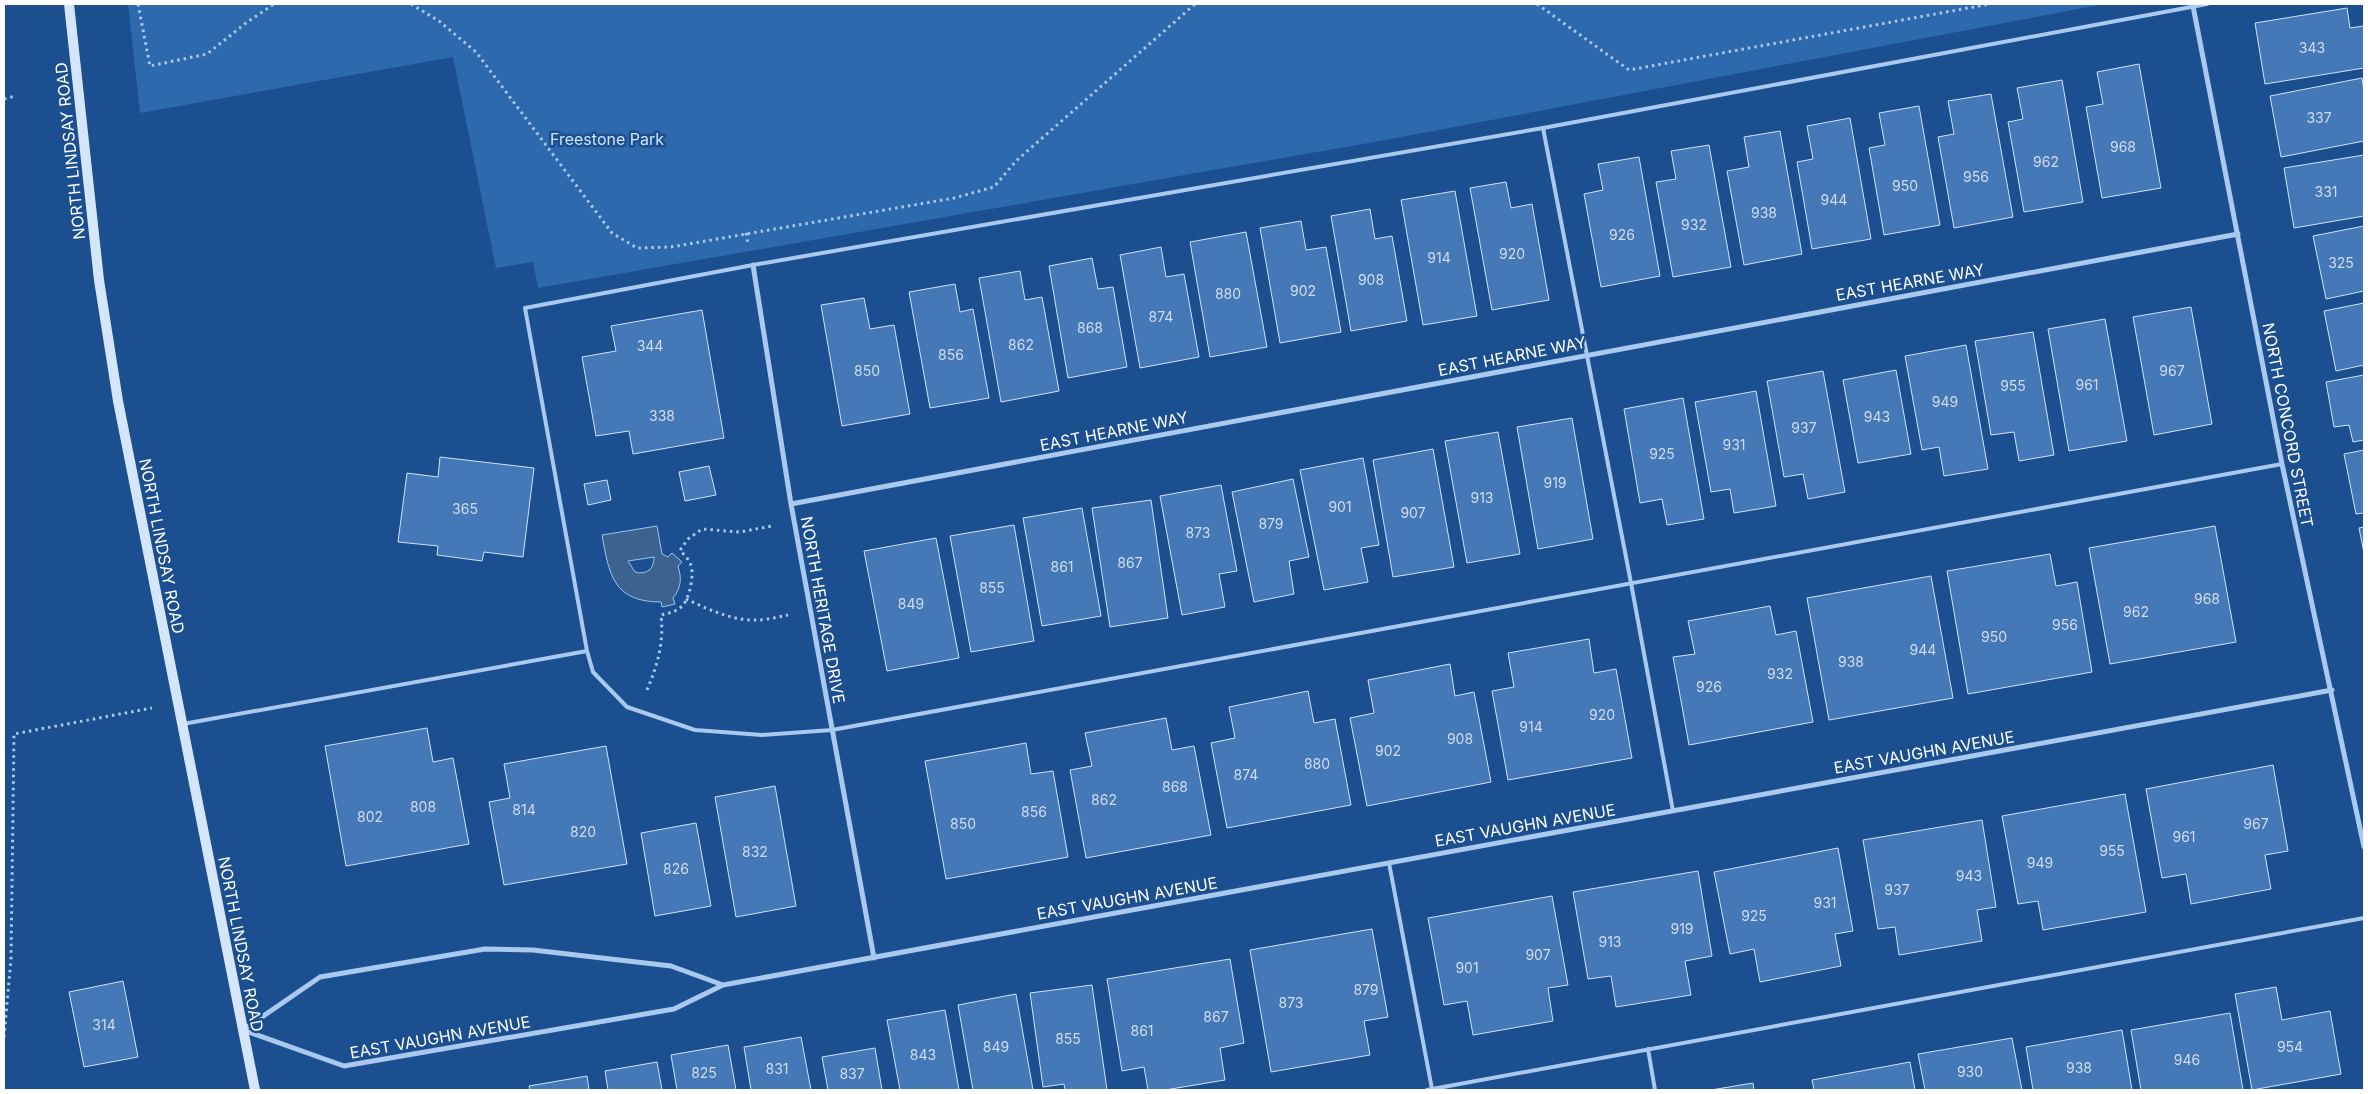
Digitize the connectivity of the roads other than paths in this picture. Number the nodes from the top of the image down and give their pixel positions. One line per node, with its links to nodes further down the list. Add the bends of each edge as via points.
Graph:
1 (69, 4): 13 (main road, NORTH LINDSAY ROAD, via 99,280 118,401)
2 (2207, 4): 3 (lane)
3 (2193, 6): 4 (lane); 5 (street, NORTH CONCORD STREET)
4 (1543, 128): 6 (lane); 7 (lane)
5 (2238, 234): 7 (street, EAST HEARNE WAY); 8 (street, NORTH CONCORD STREET)
6 (753, 265): 9 (street, NORTH HERITAGE DRIVE); 11 (lane, via 525,308)
7 (1587, 354): 9 (street, EAST HEARNE WAY); 10 (lane)
8 (2282, 464): 10 (lane); 12 (street, NORTH CONCORD STREET)
9 (791, 504): 14 (street, NORTH HERITAGE DRIVE)
10 (1631, 584): 14 (lane); 15 (lane)
11 (587, 651): 13 (lane); 14 (lane, via 593,672 627,707 695,730 762,736)
12 (2332, 690): 15 (street, EAST VAUGHN AVENUE); 16 (street, NORTH CONCORD STREET)
13 (183, 724): 21 (main road, NORTH LINDSAY ROAD)
14 (832, 730): 19 (street, NORTH HERITAGE DRIVE)
15 (1673, 811): 17 (street, EAST VAUGHN AVENUE)
16 (2364, 847)
17 (1389, 862): 19 (street, EAST VAUGHN AVENUE); 23 (lane)
18 (2364, 918): 22 (lane)
19 (874, 958): 20 (street, EAST VAUGHN AVENUE)
20 (723, 984): 21 (street, EAST VAUGHN AVENUE, via 674,1009 344,1066); 21 (street, EAST VAUGHN AVENUE, via 671,966 533,950 486,949 320,976)
21 (243, 1030): 24 (main road, NORTH LINDSAY ROAD)
22 (1648, 1049): 23 (lane); 26 (lane)
23 (1432, 1089): 25 (lane)
24 (255, 1090)
25 (1427, 1090)
26 (1655, 1090)

